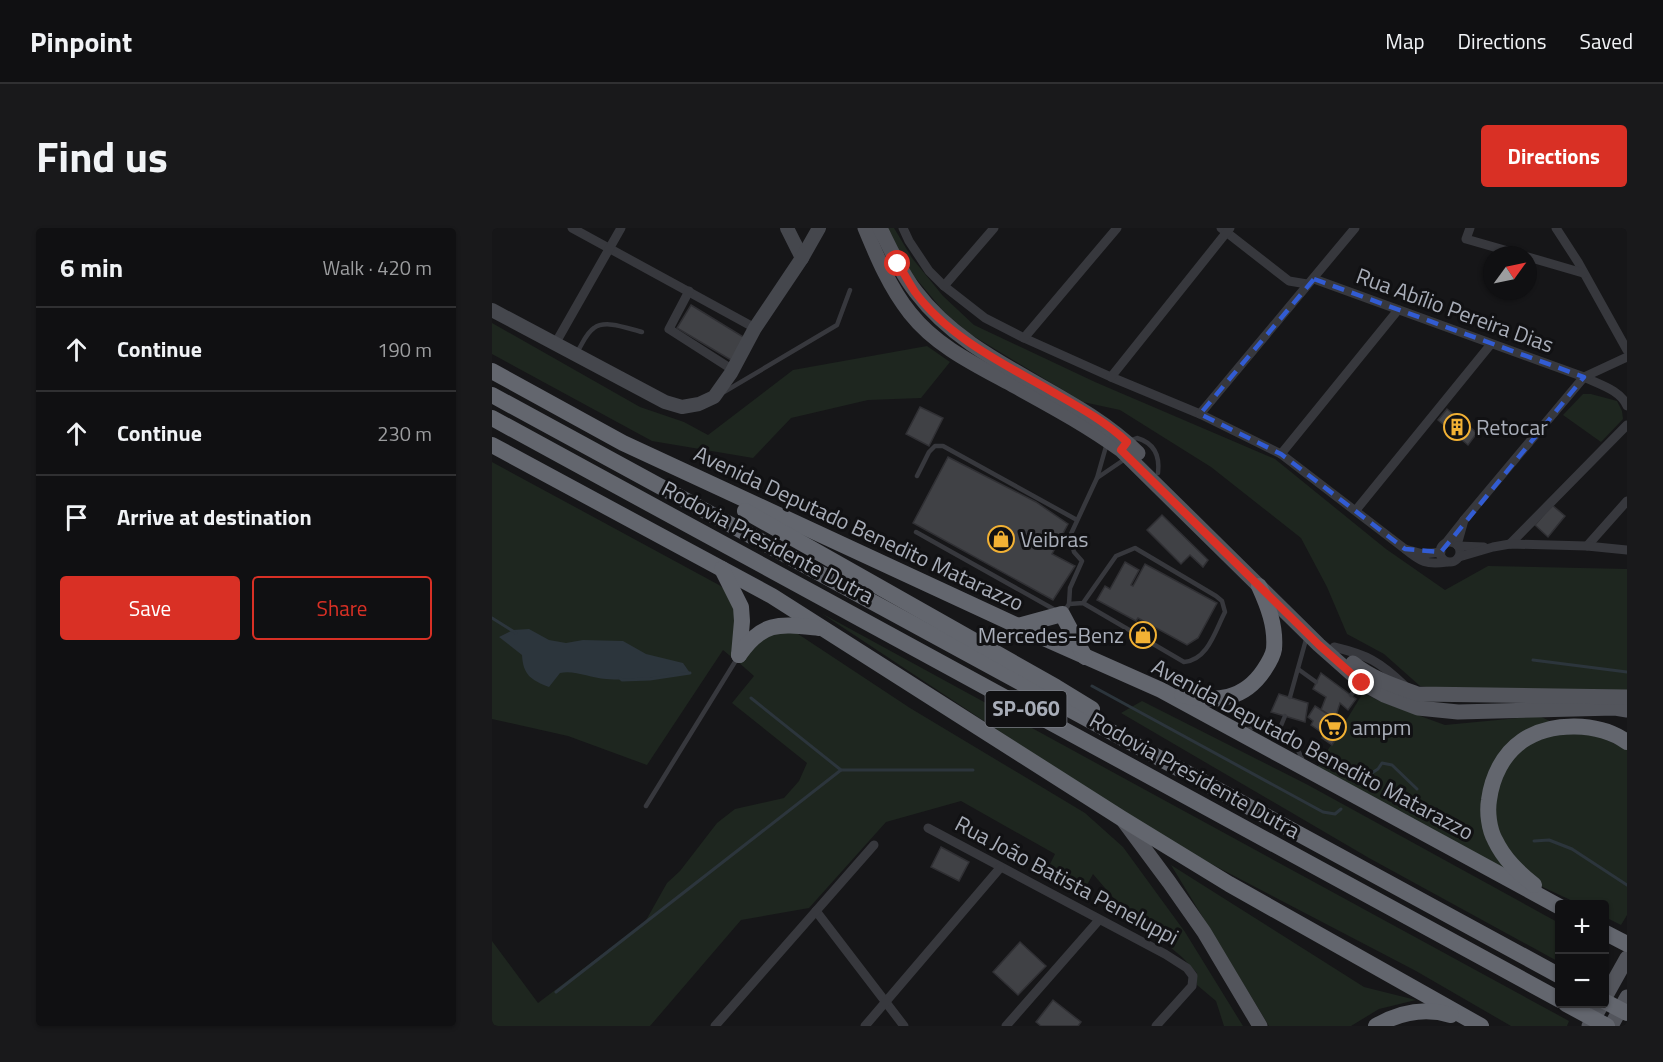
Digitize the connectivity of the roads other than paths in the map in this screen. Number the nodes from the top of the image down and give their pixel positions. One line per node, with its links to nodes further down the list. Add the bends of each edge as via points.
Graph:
1 (572, 228): 15 (street)
2 (621, 228): 15 (street)
3 (787, 228): 16 (main road)
4 (819, 228): 16 (main road)
5 (865, 228): 43 (main road, via 882,269 909,313 930,334 955,354 1085,424)
6 (880, 228): 46 (main road, via 916,292 939,318 968,341 1086,412)
7 (903, 228): 20 (street, via 920,258)
8 (994, 228): 20 (street)
9 (1117, 228): 27 (street)
10 (1355, 228): 19 (street)
11 (1470, 228): 14 (street, via 1466,239)
12 (1556, 228): 18 (street)
13 (1226, 230): 19 (street, Rua Abílio Pereira Dias, via 1289,281); 35 (street)
14 (1490, 246)
15 (609, 248): 22 (street); 28 (street)
16 (802, 258): 25 (main road)
17 (1537, 260): 18 (street)
18 (1583, 273): 30 (street)
19 (1310, 281): 24 (street, Rua Abílio Pereira Dias); 40 (street)
20 (944, 286): 27 (street, via 985,318)
21 (850, 290): 38 (lane, via 837,325)
22 (689, 291): 25 (street); 33 (street, via 669,329)
23 (492, 310): 28 (main road)
24 (1398, 310): 29 (street, Rua Abílio Pereira Dias); 47 (street)
25 (755, 328): 33 (main road)
26 (642, 332): 31 (lane, via 606,324 596,326)
27 (1024, 338): 35 (street)
28 (555, 344): 31 (main road)
29 (1491, 344): 36 (street, Rua Abílio Pereira Dias); 51 (street)
30 (1627, 351)
31 (576, 355): 38 (main road, via 665,402 682,407)
32 (1627, 357): 36 (street)
33 (733, 370): 38 (main road)
34 (492, 371): 44 (highway, Avenida Deputado Benedito Matarazzo)
35 (1111, 377): 40 (street)
36 (1584, 377): 39 (street, Rua Abílio Pereira Dias, via 1614,391); 53 (street)
37 (492, 395): 86 (highway, Rodovia Presidente Dutra / SP-060)
38 (714, 397)
39 (1627, 406)
40 (1200, 414): 47 (street)
41 (492, 418): 101 (highway, Rodovia Presidente Dutra / SP-060)
42 (1627, 425): 55 (street)
43 (1108, 441): 46 (main road); 49 (lane)
44 (623, 443): 68 (highway, Avenida Deputado Benedito Matarazzo); 86 (highway, via 1056,687)
45 (492, 445): 64 (highway)
46 (1125, 450): 49 (lane); 65 (main road); 79 (main road, via 1158,473 1365,673 1418,694)
47 (1281, 454): 51 (street)
48 (917, 476): 52 (lane, via 929,452 935,446 943,446)
49 (1097, 478): 52 (lane)
50 (1627, 501): 57 (street)
51 (1356, 510): 60 (street)
52 (1077, 519): 67 (lane, via 1070,536 1082,561)
53 (1464, 520): 56 (street); 59 (street)
54 (916, 532): 67 (lane)
55 (1510, 544): 57 (street); 58 (street)
56 (1457, 546): 58 (street); 59 (street, via 1452,543); 62 (street)
57 (1587, 546): 61 (street)
58 (1492, 547): 62 (street)
59 (1443, 548): 60 (street, via 1423,554); 63 (street)
60 (1405, 549): 63 (street, via 1421,561)
61 (1627, 550)
62 (1459, 557): 63 (street)
63 (1447, 562)
64 (721, 568): 69 (highway); 72 (highway, via 741,607)
65 (1259, 586): 70 (main road); 76 (highway, via 1270,611 1274,651 1256,681 1241,693 1224,698 1202,700)
66 (1083, 603): 66 (lane, via 1116,556 1134,548 1216,596 1225,612 1204,653 1192,662 1184,662); 67 (lane)
67 (1066, 609): 68 (highway); 71 (highway)
68 (1018, 626): 71 (highway, Avenida Deputado Benedito Matarazzo)
69 (825, 628): 72 (highway, via 768,628 750,639); 88 (highway)
70 (1307, 634): 73 (lane); 75 (main road)
71 (1085, 657): 76 (highway, Avenida Deputado Benedito Matarazzo)
72 (736, 661): 87 (lane)
73 (1298, 669): 74 (lane); 78 (lane)
74 (1316, 682)
75 (1362, 683): 77 (lane); 80 (main road, via 1418,708 1458,712)
76 (1161, 690): 83 (highway, Avenida Deputado Benedito Matarazzo)
77 (1351, 695)
78 (1290, 697)
79 (1627, 697)
80 (1623, 711)
81 (1285, 716): 82 (lane)
82 (1280, 729): 83 (lane, via 1271,725); 85 (lane, via 1299,751)
83 (1237, 732): 85 (highway, Avenida Deputado Benedito Matarazzo)
84 (1627, 742): 92 (highway, via 1598,729 1573,726 1547,730 1522,741 1503,760 1491,782 1488,810 1494,838 1511,865)
85 (1306, 769): 93 (highway, Avenida Deputado Benedito Matarazzo)
86 (1225, 793): 99 (highway, Rodovia Presidente Dutra / SP-060)
87 (646, 806)
88 (1121, 818): 108 (highway, via 1229,884); 114 (main road, via 1204,932)
89 (928, 828): 91 (street, Rua João Batista Peneluppi)
90 (874, 845): 94 (street)
91 (1000, 867): 95 (street, Rua João Batista Peneluppi); 103 (street)
92 (1555, 903)
93 (1555, 904)
94 (816, 911): 103 (street); 109 (street)
95 (1099, 920): 112 (street); 113 (street, Rua João Batista Peneluppi, via 1165,954 1193,976 1192,986)
96 (1609, 934): 97 (highway)
97 (1627, 944)
98 (1627, 958): 100 (main road)
99 (1555, 973)
100 (1609, 992)
101 (1555, 997)
102 (1627, 997): 117 (main road)
103 (886, 1003): 110 (street); 111 (street)
104 (1609, 1004): 107 (highway)
105 (1574, 1008): 117 (highway)
106 (1600, 1008): 116 (main road)
107 (1627, 1013)
108 (1478, 1024): 115 (highway, via 1439,1012 1420,1011 1392,1017)
109 (715, 1026)
110 (865, 1026)
111 (904, 1026)
112 (1006, 1026)
113 (1156, 1026)
114 (1260, 1026)
115 (1376, 1026)
116 (1590, 1026)
117 (1609, 1026)

